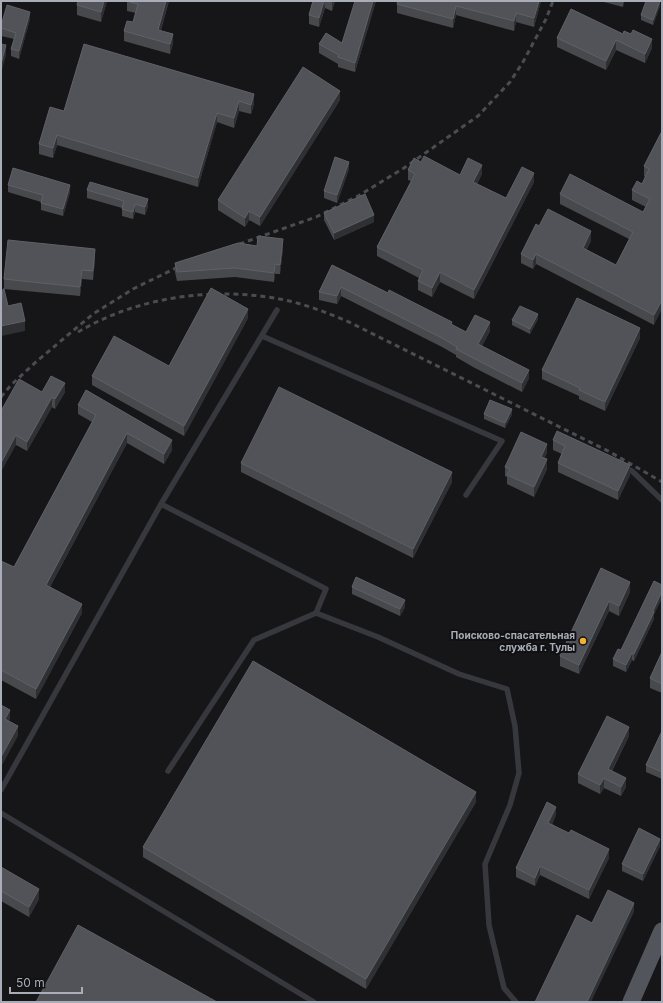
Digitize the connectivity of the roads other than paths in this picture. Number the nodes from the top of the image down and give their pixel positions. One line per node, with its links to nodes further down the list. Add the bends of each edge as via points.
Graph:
1 (277, 310): 2 (lane)
2 (262, 336): 4 (lane, via 502,441); 6 (lane)
3 (619, 465): 5 (lane, via 632,471)
4 (466, 495)
5 (662, 500)
6 (161, 504): 7 (lane, via 326,589); 9 (lane)
7 (316, 613): 8 (lane, via 254,640); 13 (lane, via 378,637 459,674 506,689 514,726 519,773 510,805 485,864 489,925 504,988)
8 (168, 771)
9 (1, 790)
10 (1, 814): 12 (lane)
11 (662, 931): 14 (main road)
12 (314, 1002)
13 (516, 1002)
14 (631, 1002)

